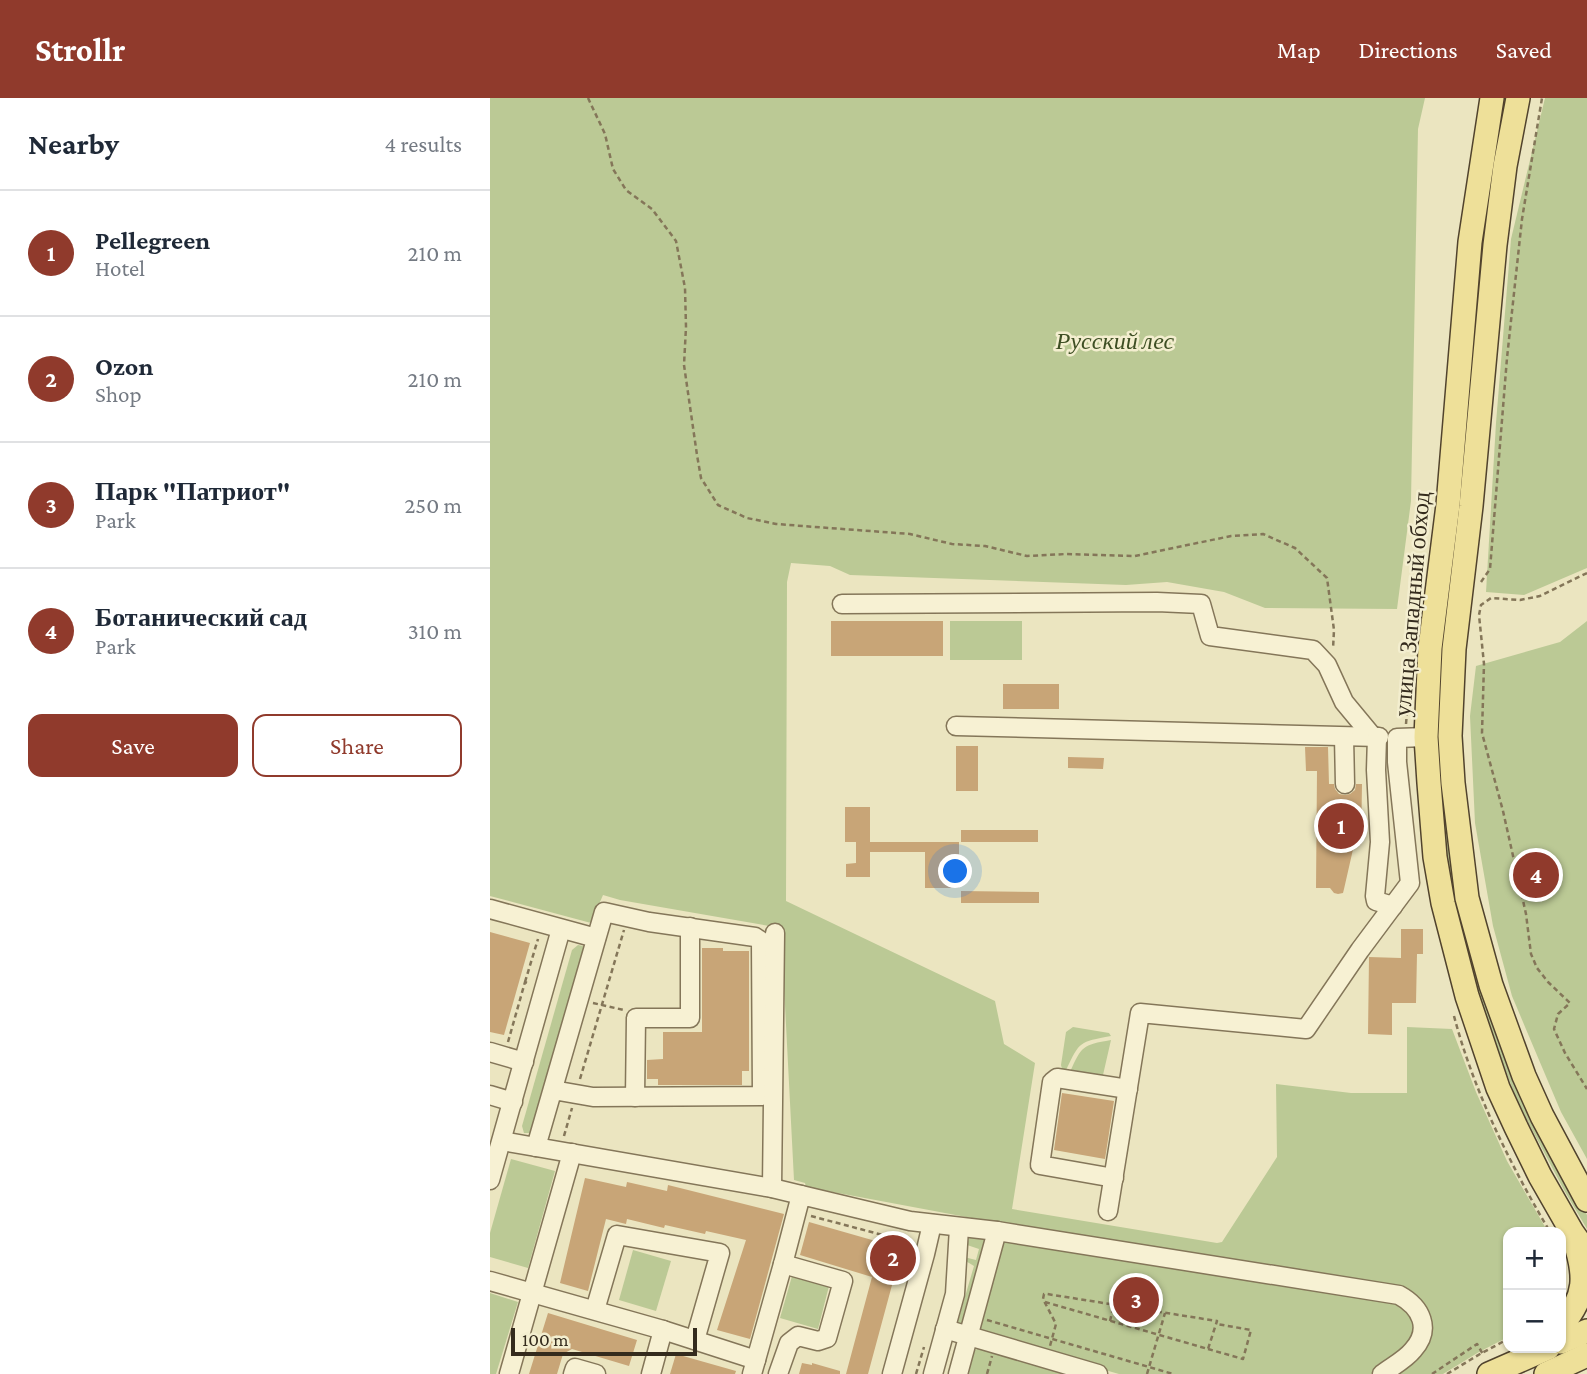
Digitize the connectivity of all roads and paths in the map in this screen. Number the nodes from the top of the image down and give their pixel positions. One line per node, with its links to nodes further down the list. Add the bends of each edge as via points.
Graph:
1 (588, 98): 8 (path, via 625,190 652,209 676,241 685,288 684,365 696,455 701,478 718,505 747,519 776,524 910,534 1027,556 1135,556 1263,534 1295,548 1327,578)
2 (1492, 98): 12 (main road, улица Западный обход, via 1470,242 1448,505 1430,648)
3 (1518, 98): 43 (main road, улица Западный обход, via 1495,245 1454,649 1450,736 1467,898 1491,985 1524,1076)
4 (1542, 98): 6 (path, via 1521,219 1490,569)
5 (1587, 573): 31 (path, via 1540,596 1491,598 1481,605 1479,615 1484,664 1482,733 1526,914 1531,954 1548,982 1570,1003 1558,1014 1554,1029)
6 (1476, 588)
7 (842, 604): 8 (street, via 1201,604 1210,636 1313,650)
8 (1334, 680): 11 (street, via 1344,702)
9 (956, 726): 10 (street)
10 (1344, 737): 11 (street); 14 (street)
11 (1375, 737): 13 (street); 15 (street, via 1380,842 1375,896 1376,901)
12 (1426, 737): 13 (street); 49 (main road, улица Западный обход, via 1435,857 1467,996 1498,1088)
13 (1397, 738): 15 (street, via 1410,883)
14 (1345, 784)
15 (1393, 906): 30 (street, via 1307,1029 1139,1013)
16 (490, 909): 18 (street)
17 (627, 917): 19 (street); 22 (street, via 604,912); 26 (path)
18 (542, 924): 20 (street); 23 (path)
19 (690, 927): 35 (street, via 690,1018 636,1018); 35 (street, via 755,937 761,942 762,1096)
20 (561, 929): 22 (street); 24 (street)
21 (775, 933): 42 (street)
22 (596, 938): 25 (street)
23 (525, 982): 24 (path); 28 (path)
24 (545, 988): 29 (street)
25 (579, 999): 26 (path); 32 (street)
26 (602, 1006): 27 (path); 33 (path)
27 (630, 1010)
28 (497, 1054): 29 (street)
29 (524, 1062): 36 (street)
30 (1128, 1089): 40 (street); 40 (street, via 1057,1078 1052,1082 1040,1165)
31 (1587, 1089)
32 (553, 1090): 33 (street); 38 (street)
33 (576, 1094): 35 (street); 39 (path)
34 (490, 1095): 36 (street)
35 (635, 1097)
36 (513, 1102): 37 (street)
37 (502, 1141): 38 (street); 41 (street)
38 (536, 1147): 39 (street)
39 (567, 1147): 42 (street); 54 (street)
40 (1114, 1178): 45 (street)
41 (490, 1180)
42 (772, 1188): 44 (street)
43 (1587, 1200)
44 (799, 1203): 46 (street); 51 (path, via 909,1242 910,1251); 52 (street)
45 (1108, 1211)
46 (932, 1224): 47 (street); 51 (street)
47 (959, 1228): 48 (street); 63 (street, via 955,1294)
48 (998, 1231): 59 (street); 94 (street, via 1399,1295 1422,1315 1422,1334 1413,1350)
49 (1572, 1232): 50 (main road, улица Западный обход); 60 (main road, via 1582,1277 1580,1297)
50 (1587, 1253)
51 (925, 1254): 87 (street)
52 (783, 1264): 79 (street); 86 (street, via 843,1281 827,1338 818,1341 798,1336 789,1343)
53 (490, 1281): 54 (street)
54 (532, 1293): 57 (street); 82 (street)
55 (1045, 1302): 56 (path, via 1044,1294); 61 (path); 69 (path, via 1056,1324)
56 (1114, 1304): 58 (path); 61 (path)
57 (595, 1310): 64 (street); 70 (street, via 617,1236 720,1253)
58 (1166, 1313): 62 (path); 66 (path)
59 (974, 1317): 68 (street); 69 (path)
60 (1566, 1320)
61 (1110, 1321): 66 (path)
62 (1216, 1324): 73 (path); 73 (path, via 1251,1330 1243,1359)
63 (945, 1329): 68 (street); 89 (street)
64 (663, 1330): 70 (street); 85 (street)
65 (1587, 1331): 71 (main road)
66 (1159, 1335): 73 (path); 80 (path)
67 (927, 1336): 88 (path)
68 (969, 1336): 77 (street); 90 (street)
69 (1052, 1339): 77 (path); 80 (path)
70 (695, 1340): 79 (street)
71 (1566, 1340)
72 (1503, 1346): 78 (path)
73 (1208, 1349)
74 (1515, 1353): 78 (main road)
75 (1531, 1353): 78 (main road)
76 (1587, 1355): 97 (main road)
77 (1046, 1359): 91 (street)
78 (1488, 1366): 95 (path, via 1477,1344); 96 (path)
79 (754, 1367)
80 (1149, 1367): 92 (path); 93 (path)
81 (1587, 1369): 98 (main road)
82 (509, 1374)
83 (573, 1374): 84 (street, via 575,1368)
84 (596, 1374)
85 (650, 1374)
86 (778, 1374)
87 (892, 1374)
88 (916, 1374)
89 (933, 1374)
90 (958, 1374)
91 (1098, 1374)
92 (1147, 1374)
93 (1173, 1374)
94 (1382, 1374)
95 (1432, 1374)
96 (1447, 1374)
97 (1546, 1374)
98 (1575, 1374)

